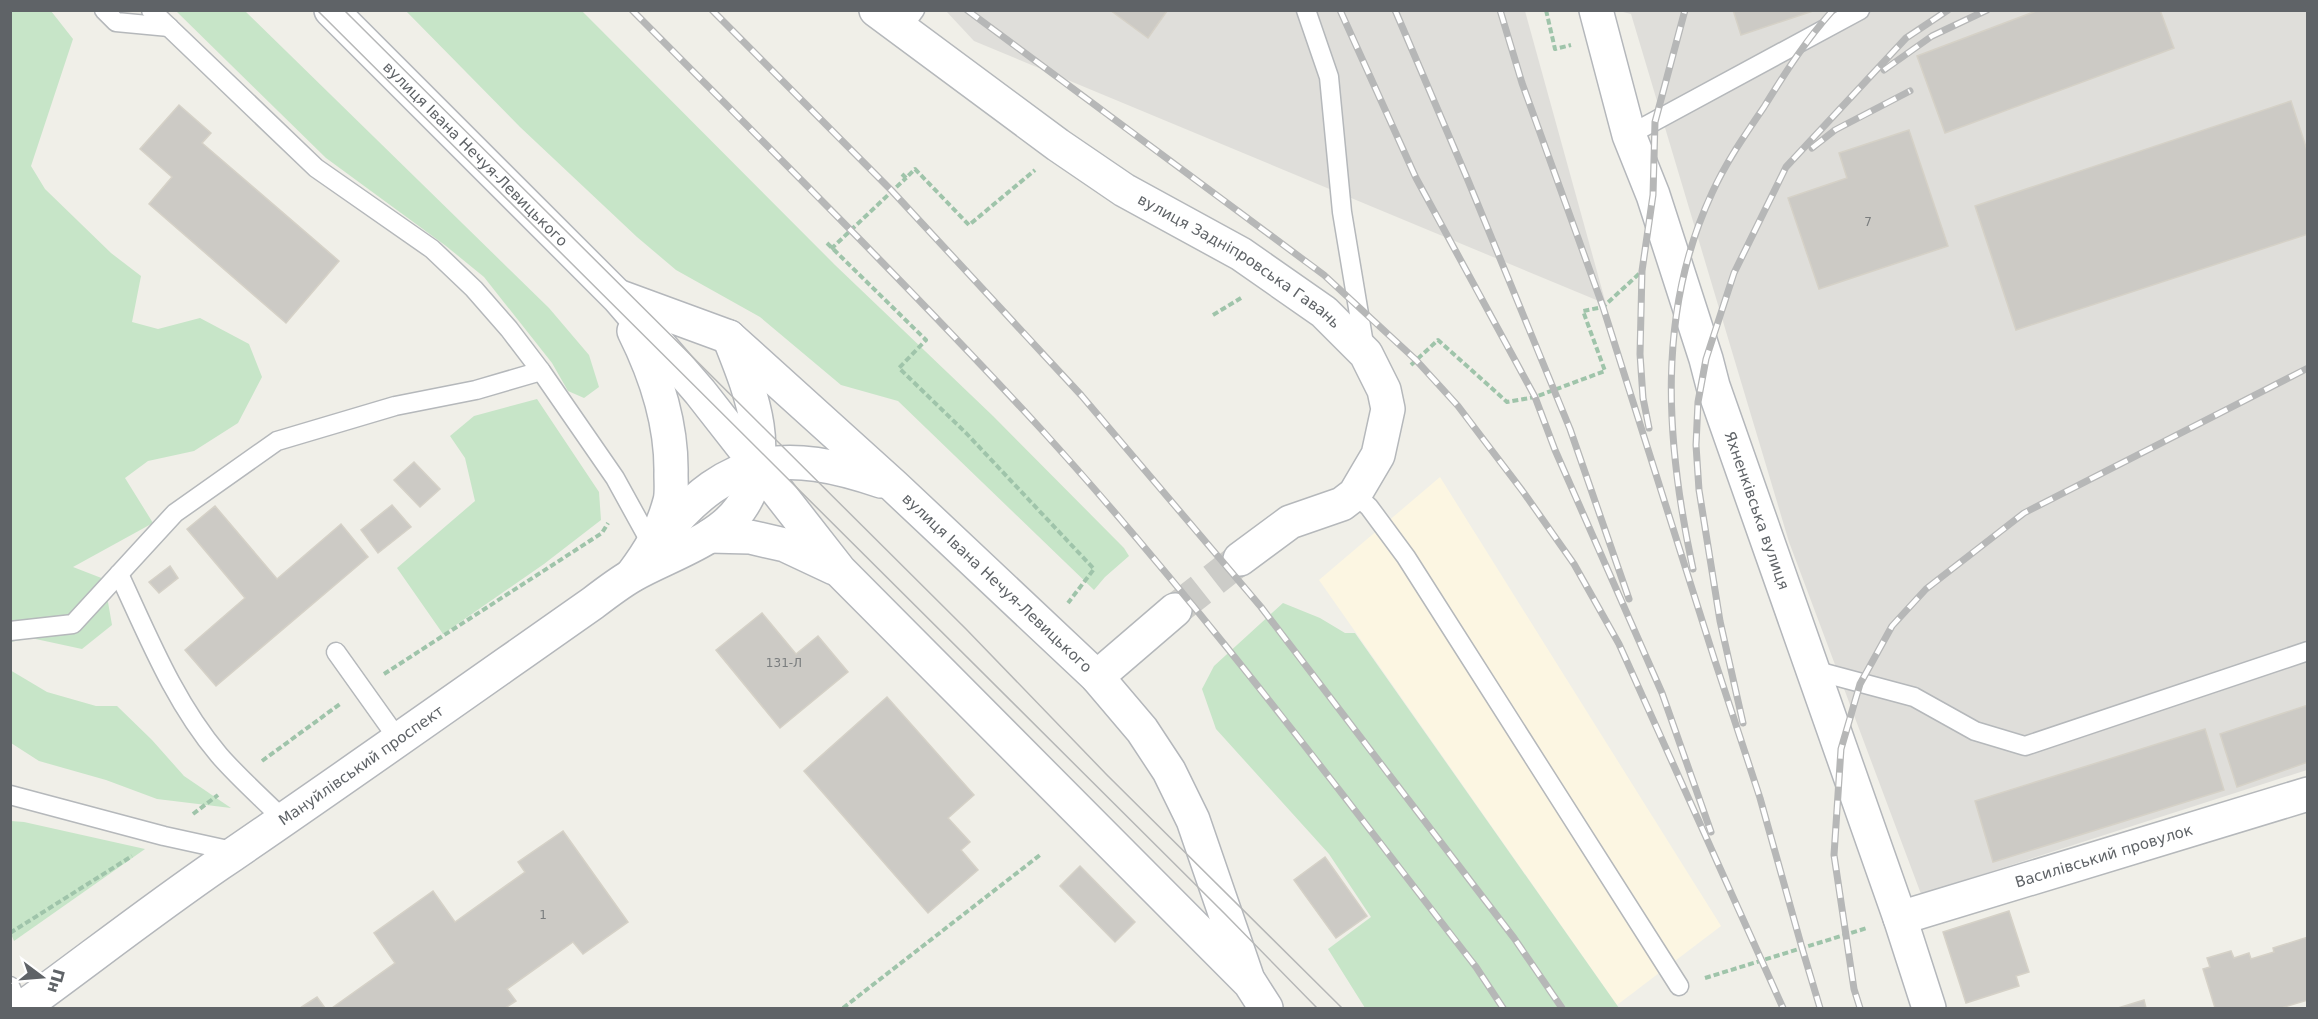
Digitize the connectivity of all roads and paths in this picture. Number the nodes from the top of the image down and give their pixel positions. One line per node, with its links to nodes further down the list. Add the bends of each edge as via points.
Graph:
1 (104, 10): 8 (lane, via 116,22)
2 (151, 10): 8 (lane)
3 (331, 10): 16 (main road, вулиця Івана Нечуя-Левицького)
4 (1306, 10): 18 (lane, via 1329,76 1342,212)
5 (1596, 10): 9 (main road, Яхненківська вулиця)
6 (1860, 10): 9 (lane)
7 (897, 17): 10 (main road, вулиця Задніпровська Гавань)
8 (169, 27): 19 (lane, via 316,168 432,249 474,289)
9 (1629, 135): 15 (main road, Яхненківська вулиця)
10 (1058, 145): 12 (path, via 1033,172 969,225 915,169); 18 (main road, вулиця Задніпровська Гавань, via 1124,190 1249,260 1324,312)
11 (902, 174): 12 (path)
12 (906, 178): 14 (path)
13 (827, 243): 14 (path)
14 (831, 249): 31 (path, via 926,340 899,368 1094,568)
15 (1682, 284): 20 (path, via 1642,271 1604,307 1583,311 1605,371 1553,391 1507,402 1438,340); 36 (main road, Яхненківська вулиця, via 1713,386)
16 (618, 297): 17 (main road, вулиця Івана Нечуя-Левицького); 21 (main road, вулиця Івана Нечуя-Левицького); 26 (main road, via 646,355 663,405 671,456 671,499)
17 (729, 337): 21 (main road, via 757,423); 22 (main road, вулиця Івана Нечуя-Левицького)
18 (1366, 354): 20 (main road, вулиця Задніпровська Гавань)
19 (541, 371): 26 (lane, via 615,478); 29 (lane, via 476,390 395,406 277,441 176,513)
20 (1384, 390): 23 (main road, вулиця Задніпровська Гавань, via 1388,409 1378,455)
21 (758, 465): 22 (main road, via 797,462 842,468); 25 (main road, via 740,510); 26 (main road, via 704,492); 28 (main road, вулиця Івана Нечуя-Левицького)
22 (894, 486): 37 (main road, вулиця Івана Нечуя-Левицького)
23 (1355, 494): 27 (main road, via 1342,504 1290,522); 50 (lane, via 1406,557)
24 (602, 533): 38 (path)
25 (710, 536): 28 (main road, via 750,537 785,545); 30 (main road, Мануйлівський проспект)
26 (653, 547): 30 (main road)
27 (1240, 559)
28 (840, 571): 51 (main road, вулиця Івана Нечуя-Левицького)
29 (119, 574): 33 (lane, via 73,624); 40 (lane, via 186,709 219,755)
30 (632, 576): 39 (main road, Мануйлівський проспект)
31 (1067, 605)
32 (1175, 610): 37 (main road)
33 (10, 631)
34 (2307, 651): 36 (lane, via 2025,746 1975,731 1914,698)
35 (336, 652): 38 (lane)
36 (1813, 670): 47 (main road, Яхненківська вулиця)
37 (1097, 677): 51 (main road, вулиця Івана Нечуя-Левицького, via 1142,730 1169,771 1193,820)
38 (362, 688): 39 (lane); 40 (path)
39 (398, 739): 43 (main road, Мануйлівський проспект)
40 (241, 777): 43 (lane); 44 (path)
41 (2307, 794): 47 (main road, Василівський провулок)
42 (10, 795): 44 (lane)
43 (284, 820): 45 (main road, Мануйлівський проспект)
44 (164, 836): 45 (lane); 48 (path)
45 (237, 852): 52 (main road, Мануйлівський проспект)
46 (1040, 855): 53 (path)
47 (1900, 918): 50 (path); 54 (main road, Яхненківська вулиця)
48 (10, 933)
49 (10, 986): 52 (lane)
50 (1679, 986)
51 (1258, 996)
52 (21, 1008)
53 (843, 1008)
54 (1929, 1008)

